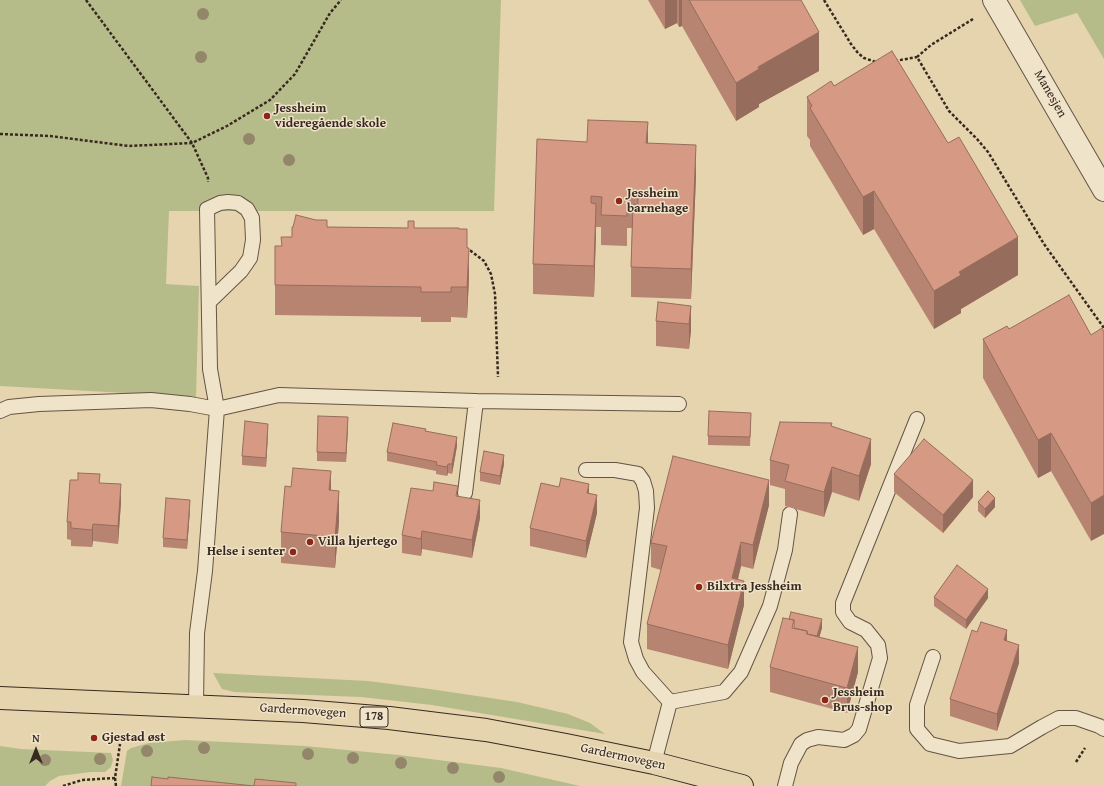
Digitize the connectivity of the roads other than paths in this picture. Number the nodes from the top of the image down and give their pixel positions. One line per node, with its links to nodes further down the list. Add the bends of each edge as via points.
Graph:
1 (995, 2): 2 (street, Manesjen)
2 (1104, 190)
3 (209, 302): 3 (lane, via 242,271 250,258 253,240 252,218 247,209 238,203 220,203 207,209); 6 (lane, via 210,369)
4 (476, 401): 5 (lane); 6 (lane, via 279,395); 10 (lane)
5 (679, 404)
6 (217, 409): 7 (lane, via 151,400 39,404 9,407); 15 (lane, via 198,633)
7 (0, 411)
8 (917, 419): 19 (lane, via 843,602 843,612 850,622 866,630 878,645 880,658 859,729 844,740 818,736 801,744 791,763)
9 (586, 470): 14 (lane, via 615,470 638,474 643,481 647,508 631,642 643,672)
10 (465, 493)
11 (790, 514): 14 (lane, via 785,550 770,606 741,672 724,692)
12 (933, 657): 16 (lane, via 917,705 917,729 930,744 959,751 1010,746 1059,718 1076,718)
13 (0, 698): 15 (main road, Gardermovegen / 178)
14 (670, 702): 17 (lane)
15 (196, 706): 17 (main road, Gardermovegen / 178, via 303,711 486,730)
16 (1104, 730)
17 (654, 763): 18 (main road, Gardermovegen / 178)
18 (742, 786)
19 (785, 786)

